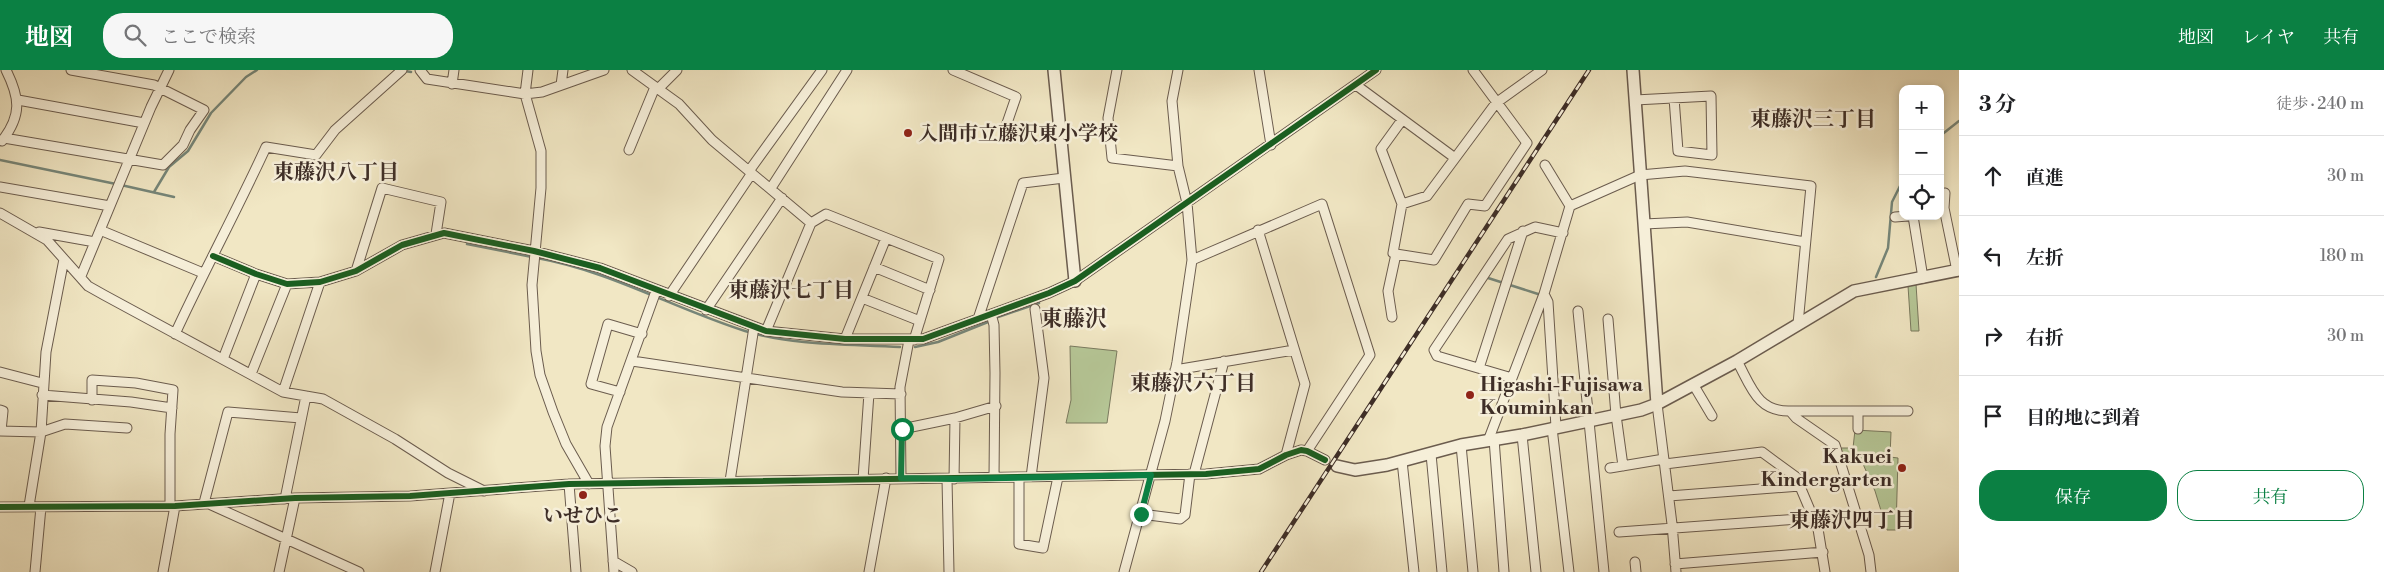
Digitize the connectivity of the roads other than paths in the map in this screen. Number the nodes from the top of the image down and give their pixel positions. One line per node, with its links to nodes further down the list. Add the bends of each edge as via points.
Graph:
1 (6, 70): 32 (street)
2 (71, 70): 24 (street)
3 (125, 70): 24 (street)
4 (169, 70): 28 (street)
5 (402, 70): 73 (street, via 336,130 316,155 266,147)
6 (420, 70): 25 (street, via 427,78)
7 (454, 70): 25 (street)
8 (528, 70): 30 (street)
9 (563, 70): 26 (street)
10 (604, 70): 26 (street)
11 (632, 70): 29 (street)
12 (676, 70): 29 (street)
13 (822, 70): 45 (street)
14 (847, 70): 49 (street)
15 (953, 70): 37 (street, via 1016,97)
16 (1054, 70): 47 (street)
17 (1117, 70): 44 (street, via 1108,118 1112,158)
18 (1178, 70): 44 (street, via 1172,101)
19 (1259, 70): 39 (street)
20 (1376, 70): 27 (street)
21 (1472, 70): 34 (street)
22 (1542, 70): 34 (street)
23 (1633, 70): 33 (street)
24 (121, 79): 28 (street)
25 (452, 84): 30 (street)
26 (560, 85): 30 (street)
27 (1356, 85): 35 (street); 39 (street)
28 (159, 88): 36 (street); 42 (street, via 204,110 184,145 163,165)
29 (657, 88): 40 (street); 45 (street, via 679,104 712,140)
30 (525, 94): 71 (street, via 541,152)
31 (1674, 98): 31 (street, via 1678,151 1712,156 1712,96); 33 (street)
32 (18, 100): 36 (street); 38 (street, via 13,126)
33 (1635, 100): 46 (street)
34 (1496, 103): 41 (street); 72 (street, via 1527,143 1485,206 1468,204 1434,260)
35 (1402, 120): 41 (street); 52 (street, via 1381,148)
36 (144, 123): 42 (street)
37 (1005, 130)
38 (2, 141): 42 (street)
39 (1271, 145): 51 (street)
40 (629, 150)
41 (1455, 158): 52 (street, via 1427,196)
42 (129, 160): 53 (street)
43 (1545, 165): 54 (street)
44 (1178, 166): 51 (street)
45 (751, 172): 49 (street); 89 (street)
46 (1640, 175): 54 (street); 61 (street); 70 (street, via 1685,171 1811,186)
47 (1064, 178): 83 (street); 97 (street, via 1023,183)
48 (0, 187): 53 (street)
49 (771, 188): 50 (street)
50 (782, 198): 60 (street); 92 (street)
51 (1187, 203): 75 (street); 83 (street)
52 (1402, 204): 72 (street, via 1393,252)
53 (110, 206): 63 (street)
54 (1570, 206): 66 (street)
55 (0, 213): 62 (street)
56 (1944, 216): 77 (street)
57 (1896, 218): 58 (street)
58 (1899, 218)
59 (1914, 220): 82 (street)
60 (811, 223): 68 (street, via 826,214); 101 (street)
61 (1644, 224): 70 (street, via 1687,222); 126 (street)
62 (31, 230): 69 (street); 74 (street, via 47,240)
63 (100, 230): 69 (street); 79 (street)
64 (1258, 230): 75 (street); 106 (street); 147 (street, via 1322,204 1370,355)
65 (1523, 231): 66 (street, via 1535,227); 111 (street); 111 (street, via 1508,239 1434,350 1437,356)
66 (1563, 233): 88 (street)
67 (436, 234): 71 (street); 78 (street, via 402,245); 78 (street, via 441,202 382,188)
68 (886, 238): 76 (street); 86 (street, via 940,259)
69 (95, 242): 81 (street)
70 (1805, 242): 99 (street)
71 (534, 251): 87 (street, via 600,268); 168 (street, via 532,289 540,375 566,444)
72 (1396, 254): 95 (street, via 1388,291)
73 (213, 256): 79 (street); 80 (street)
74 (64, 259): 81 (street); 117 (street)
75 (1192, 260): 112 (street)
76 (874, 267): 86 (street); 90 (street)
77 (1958, 270): 82 (street)
78 (356, 271): 84 (street)
79 (203, 273): 102 (street)
80 (256, 274): 85 (street); 107 (street)
81 (80, 276): 102 (street, via 88,286)
82 (1923, 278): 99 (street, via 1854,291)
83 (1075, 281): 94 (street)
84 (320, 282): 85 (street); 119 (street)
85 (287, 284): 114 (street)
86 (930, 290): 98 (street)
87 (656, 291): 89 (street); 103 (street)
88 (1544, 294): 116 (street); 138 (street, via 1548,302)
89 (669, 296): 92 (street)
90 (862, 298): 98 (street); 104 (street)
91 (1036, 309): 160 (street, via 1044,378)
92 (706, 310): 100 (street)
93 (1578, 311): 137 (street)
94 (991, 314): 97 (street); 127 (street)
95 (1392, 317)
96 (1608, 319): 133 (street)
97 (978, 320): 105 (street)
98 (920, 321): 105 (street)
99 (1798, 324): 110 (street)
100 (754, 327): 101 (street); 115 (street)
101 (766, 331): 104 (street)
102 (174, 334): 107 (street)
103 (642, 334): 108 (street); 120 (street, via 608,324 591,384)
104 (846, 339): 105 (street)
105 (912, 340): 122 (street)
106 (1294, 350): 109 (street); 149 (street, via 1305,384)
107 (223, 359): 114 (street)
108 (632, 361): 115 (street); 120 (street)
109 (1224, 361): 112 (street); 156 (street)
110 (1737, 361): 118 (street); 130 (street, via 1758,399 1775,411)
111 (1479, 368): 116 (street)
112 (1175, 370): 157 (street)
113 (0, 372): 117 (street)
114 (252, 374): 119 (street)
115 (746, 378): 121 (street); 166 (street)
116 (1512, 378): 145 (street)
117 (42, 383): 123 (street)
118 (1692, 384): 126 (street); 134 (street)
119 (283, 392): 124 (street)
120 (620, 392): 169 (street, via 607,427 605,446)
121 (869, 393): 122 (street); 162 (street)
122 (901, 394): 140 (street)
123 (42, 395): 125 (street); 143 (street)
124 (306, 396): 135 (street); 171 (street, via 323,399)
125 (92, 400): 128 (street); 128 (street, via 92,380 136,383 174,390)
126 (1657, 404): 133 (street); 152 (street)
127 (996, 406): 136 (street); 158 (street)
128 (172, 408): 178 (street)
129 (0, 410): 142 (street, via 3,410)
130 (1790, 411): 131 (street); 210 (street, via 1835,445)
131 (1858, 411): 132 (street); 141 (street)
132 (1908, 411)
133 (1616, 415): 137 (street); 154 (street)
134 (1712, 416)
135 (301, 418): 174 (street); 176 (street, via 228,412)
136 (955, 418): 140 (street); 165 (street)
137 (1588, 422): 138 (street); 207 (street)
138 (1554, 427): 144 (street); 206 (street)
139 (127, 428): 143 (street, via 65,424)
140 (902, 429): 164 (street)
141 (1858, 429)
142 (0, 430): 143 (street)
143 (41, 432): 177 (street)
144 (1522, 435): 145 (street); 205 (street)
145 (1491, 440): 146 (street); 204 (street)
146 (1461, 445): 148 (street); 203 (street)
147 (1307, 451): 149 (street); 150 (street)
148 (1431, 454): 151 (street); 202 (street)
149 (1286, 455): 156 (street, via 1259,470)
150 (1325, 460)
151 (1402, 461): 153 (street, via 1354,470); 201 (street)
152 (1664, 462): 154 (street); 170 (street, via 1762,452 1796,476); 173 (street)
153 (1337, 466)
154 (1623, 466): 155 (street)
155 (1610, 468)
156 (1192, 474): 157 (street); 181 (street, via 1185,515 1180,519)
157 (1151, 475): 161 (street); 181 (street)
158 (994, 477): 159 (street); 165 (street)
159 (1019, 477): 160 (street); 161 (street, via 1019,544 1042,548)
160 (1031, 477): 161 (street)
161 (1058, 477)
162 (863, 478): 163 (street); 166 (street)
163 (886, 478): 164 (street); 198 (street)
164 (901, 478): 165 (street)
165 (951, 479): 199 (street)
166 (730, 481): 169 (street)
167 (569, 484): 168 (street); 171 (street); 195 (street)
168 (589, 484): 169 (street)
169 (609, 484): 187 (street)
170 (1800, 486): 173 (street); 182 (street)
171 (484, 491): 172 (street)
172 (450, 494): 175 (street); 194 (street)
173 (1669, 496): 183 (street)
174 (285, 498): 175 (street); 176 (street)
175 (295, 498): 185 (street)
176 (206, 503): 178 (street); 185 (street)
177 (29, 506): 179 (street); 180 (street)
178 (173, 506): 180 (street); 191 (street)
179 (0, 507)
180 (41, 507): 190 (street)
181 (1141, 514): 200 (street)
182 (1813, 518): 183 (street); 186 (street)
183 (1673, 530): 184 (street); 189 (street)
184 (1619, 532)
185 (286, 539): 192 (street); 193 (street)
186 (1823, 552): 189 (street); 209 (street)
187 (613, 561): 196 (street); 197 (street)
188 (1635, 562): 208 (street)
189 (1675, 568)
190 (35, 572)
191 (163, 572)
192 (279, 572)
193 (359, 572)
194 (435, 572)
195 (576, 572)
196 (614, 572)
197 (632, 572)
198 (869, 572)
199 (949, 572)
200 (1124, 572)
201 (1414, 572)
202 (1442, 572)
203 (1473, 572)
204 (1504, 572)
205 (1536, 572)
206 (1569, 572)
207 (1604, 572)
208 (1636, 572)
209 (1824, 572)
210 (1872, 572)

